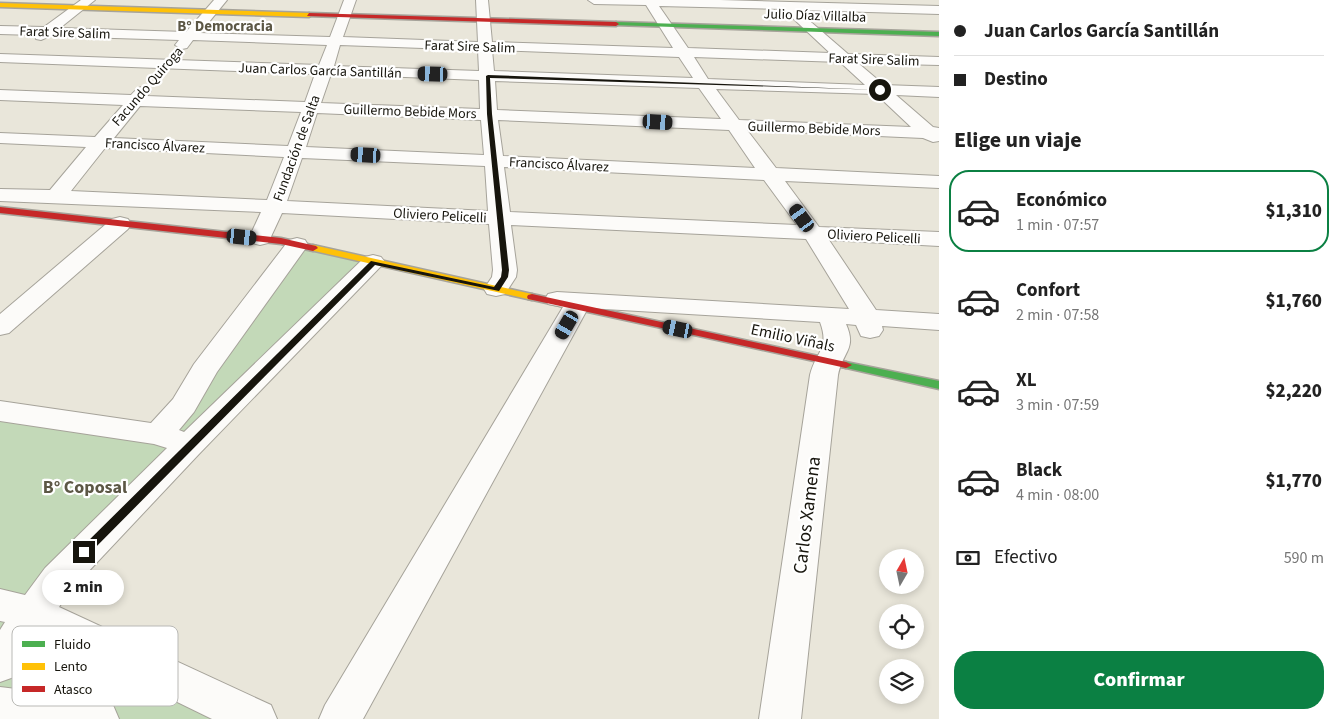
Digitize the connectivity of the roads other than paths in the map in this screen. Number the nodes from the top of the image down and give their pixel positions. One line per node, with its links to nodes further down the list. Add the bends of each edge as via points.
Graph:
1 (482, 0): 10 (street)
2 (594, 0): 3 (street)
3 (650, 1): 4 (street); 11 (street)
4 (781, 2): 9 (street); 12 (street)
5 (84, 4): 6 (street, Julio Díaz Villalba); 7 (street, Julio Díaz Villalba); 14 (street)
6 (0, 5)
7 (216, 5): 8 (street, Julio Díaz Villalba); 16 (street, Facundo Quiroga)
8 (347, 8): 10 (street, Julio Díaz Villalba); 17 (street, Fundación de Salta)
9 (939, 10)
10 (482, 20): 11 (street, Julio Díaz Villalba); 18 (street)
11 (666, 25): 12 (street, Julio Díaz Villalba); 19 (street)
12 (812, 29): 15 (street, Julio Díaz Villalba); 20 (street)
13 (0, 30): 14 (street, Farat Sire Salim)
14 (46, 32): 16 (street, Farat Sire Salim); 21 (street)
15 (939, 34)
16 (190, 36): 17 (street, Farat Sire Salim); 23 (street, Facundo Quiroga)
17 (336, 41): 18 (street, Farat Sire Salim); 24 (street, Fundación de Salta)
18 (486, 46): 19 (street, Farat Sire Salim); 25 (street)
19 (685, 53): 20 (street, Farat Sire Salim); 26 (street)
20 (845, 58): 22 (street, Farat Sire Salim); 27 (street)
21 (4, 61): 23 (street, Juan Carlos García Santillán)
22 (939, 61)
23 (166, 64): 24 (street, Juan Carlos García Santillán); 30 (street, Facundo Quiroga)
24 (324, 70): 25 (street, Juan Carlos García Santillán); 31 (street, Fundación de Salta)
25 (488, 76): 26 (street, Juan Carlos García Santillán); 32 (street)
26 (704, 84): 27 (street, Juan Carlos García Santillán); 33 (street)
27 (880, 90): 28 (street, Juan Carlos García Santillán); 34 (street)
28 (939, 92)
29 (0, 94): 30 (street, Guillermo Bebide Mors)
30 (135, 100): 31 (street, Guillermo Bebide Mors); 36 (street, Facundo Quiroga)
31 (311, 107): 32 (street, Guillermo Bebide Mors); 37 (street, Fundación de Salta)
32 (489, 114): 33 (street, Guillermo Bebide Mors); 38 (street)
33 (734, 125): 34 (street, Guillermo Bebide Mors); 39 (street)
34 (935, 136)
35 (0, 138): 36 (street, Francisco Álvarez)
36 (99, 143): 37 (street, Francisco Álvarez); 42 (street, Facundo Quiroga)
37 (293, 152): 38 (street, Francisco Álvarez); 43 (street, Fundación de Salta)
38 (494, 161): 39 (street, Francisco Álvarez); 45 (street)
39 (770, 174): 40 (street, Francisco Álvarez); 47 (street)
40 (939, 182)
41 (0, 195): 42 (street, Oliviero Pelicelli)
42 (56, 196): 43 (street, Oliviero Pelicelli)
43 (275, 206): 45 (street, Oliviero Pelicelli); 48 (street, Fundación de Salta)
44 (0, 210): 46 (street)
45 (501, 218): 47 (street, Oliviero Pelicelli); 52 (street, via 505,270)
46 (120, 224): 48 (street); 57 (street)
47 (812, 233): 49 (street, Oliviero Pelicelli); 58 (street)
48 (260, 238): 50 (street)
49 (939, 239)
50 (297, 245): 51 (street); 63 (street, via 204,370 184,405)
51 (373, 262): 52 (street); 64 (street)
52 (496, 289): 53 (street)
53 (530, 297): 54 (street); 59 (street)
54 (576, 308): 55 (street); 72 (street)
55 (640, 321): 59 (street)
56 (939, 322): 58 (street)
57 (0, 327)
58 (869, 327): 59 (street); 60 (street)
59 (831, 337): 61 (street, Emilio Viñals); 73 (street, Carlos Xamena)
60 (939, 339)
61 (939, 385)
62 (0, 411): 63 (street)
63 (158, 434): 64 (street)
64 (188, 446): 65 (street, via 58,579)
65 (16, 609): 66 (street); 67 (street)
66 (52, 626)
67 (0, 664)
68 (178, 684): 70 (street)
69 (0, 707): 71 (street)
70 (250, 718)
71 (98, 719)
72 (340, 719)
73 (780, 719)

